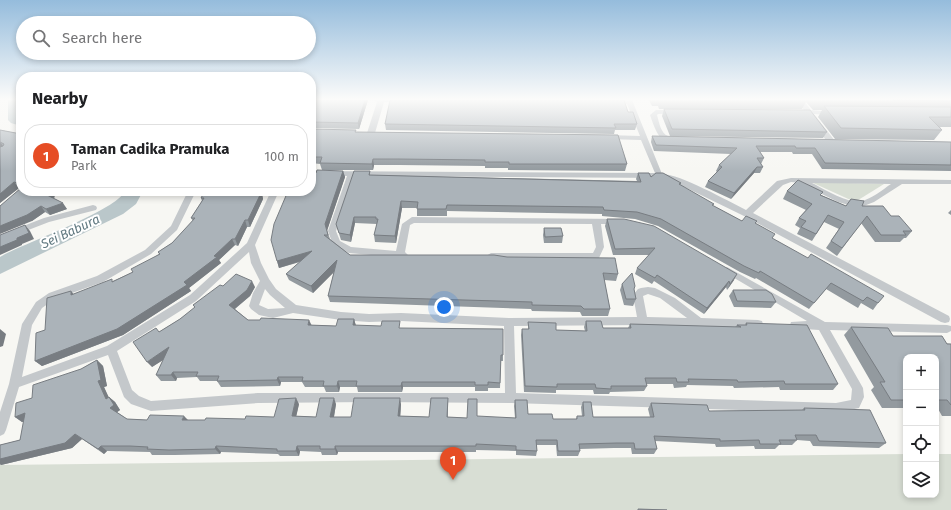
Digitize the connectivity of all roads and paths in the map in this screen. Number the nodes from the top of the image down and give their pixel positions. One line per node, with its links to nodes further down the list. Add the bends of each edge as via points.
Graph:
1 (373, 124): 5 (street)
2 (639, 124): 7 (street)
3 (656, 124): 8 (street, via 662,137)
4 (818, 124): 10 (street)
5 (370, 133)
6 (602, 136): 7 (street)
7 (644, 138): 14 (street)
8 (680, 139)
9 (823, 141): 10 (street)
10 (831, 141): 11 (street)
11 (839, 141)
12 (316, 173): 13 (street)
13 (351, 174): 14 (street); 26 (street, via 332,231 336,243 349,250)
14 (659, 175): 21 (street, via 688,185)
15 (800, 180): 16 (street); 16 (street, via 858,204 867,202); 21 (street, via 780,183)
16 (899, 182): 17 (street)
17 (951, 182)
18 (190, 196): 40 (street, via 174,228 148,252 100,279 52,296 39,305 27,324)
19 (273, 196): 25 (street)
20 (93, 208): 24 (street, via 46,220)
21 (747, 214): 38 (street)
22 (596, 221): 23 (street); 26 (street, via 412,220 406,224); 28 (street, via 600,247 596,256)
23 (628, 222)
24 (0, 238)
25 (251, 245): 30 (street, via 256,264); 39 (street, via 192,298)
26 (400, 255): 27 (street)
27 (415, 256)
28 (484, 256)
29 (716, 263): 37 (street)
30 (265, 280): 31 (street, via 273,292); 31 (street, via 254,306 261,312 269,313)
31 (293, 309): 33 (street, via 362,317 401,316)
32 (643, 321): 33 (street); 34 (street); 34 (street, via 638,295 651,290 662,294)
33 (509, 322): 41 (street)
34 (700, 323): 35 (street)
35 (769, 324)
36 (784, 324): 37 (street)
37 (822, 325): 38 (street); 41 (street, via 857,388 858,397 854,404 836,408)
38 (948, 325)
39 (111, 349): 40 (street); 41 (street, via 128,393 135,400 151,406 258,398)
40 (15, 384): 42 (street)
41 (511, 398)
42 (0, 430)

